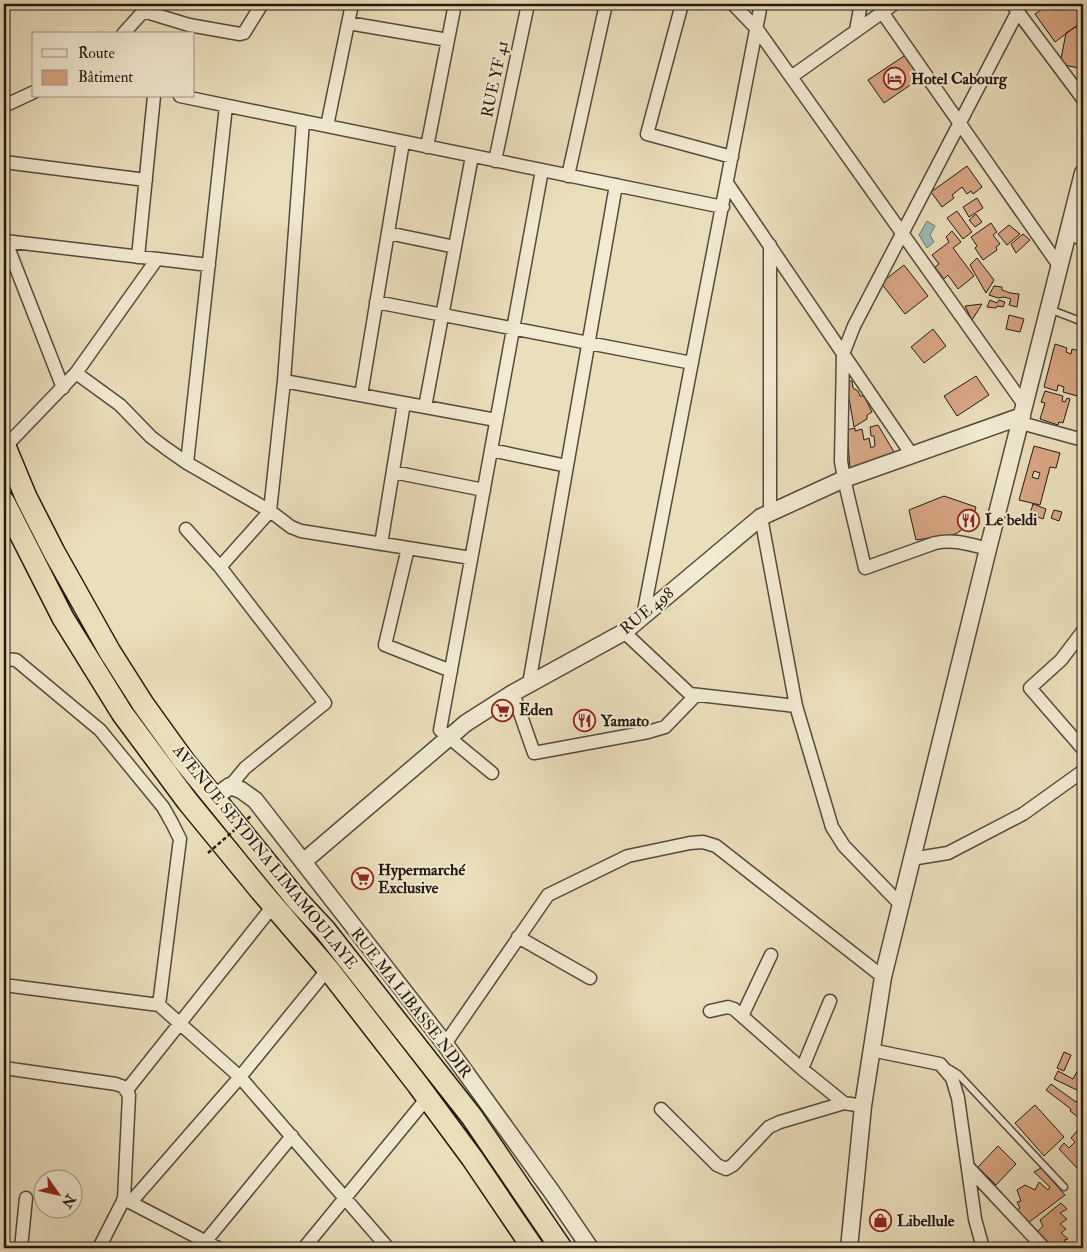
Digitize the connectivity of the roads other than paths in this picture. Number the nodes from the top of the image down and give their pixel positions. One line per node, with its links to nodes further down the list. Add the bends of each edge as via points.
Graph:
1 (6, 4): 12 (lane)
2 (262, 4): 14 (street, via 244,33 240,34 189,25)
3 (352, 4): 16 (street)
4 (455, 4): 20 (street)
5 (528, 4): 35 (street, RUE YF 41)
6 (606, 4): 39 (street)
7 (682, 4): 34 (street, via 647,134)
8 (733, 4): 17 (street)
9 (762, 4): 17 (street)
10 (861, 4): 18 (street)
11 (894, 4): 15 (street)
12 (4, 7)
13 (1015, 7): 25 (street); 29 (street)
14 (146, 8): 19 (street)
15 (882, 12): 18 (street); 29 (street)
16 (348, 23): 20 (street); 30 (street)
17 (757, 29): 21 (street); 34 (street)
18 (856, 30): 21 (street)
19 (125, 32)
20 (448, 40): 32 (street)
21 (791, 77): 45 (street)
22 (32, 93): 26 (street)
23 (154, 98): 40 (street)
24 (189, 98): 27 (street)
25 (1083, 99)
26 (5, 103)
27 (226, 106): 28 (street); 52 (street)
28 (303, 121): 30 (street); 63 (street)
29 (960, 123): 45 (street); 53 (street)
30 (327, 126): 31 (street)
31 (403, 142): 32 (street); 44 (street)
32 (427, 147): 33 (street)
33 (472, 156): 35 (street); 49 (street)
34 (732, 157): 41 (street)
35 (495, 160): 37 (street)
36 (4, 162): 40 (street)
37 (542, 170): 39 (street); 58 (street)
38 (1083, 173): 46 (street)
39 (568, 176): 42 (street)
40 (146, 180): 50 (street)
41 (727, 183): 43 (street); 48 (street)
42 (616, 185): 43 (street); 59 (street)
43 (723, 207): 61 (street)
44 (388, 233): 49 (street); 54 (street)
45 (902, 234): 60 (street); 68 (street)
46 (1076, 236): 53 (street)
47 (5, 239): 50 (street); 64 (street)
48 (770, 245): 60 (street); 81 (street)
49 (455, 247): 56 (street)
50 (138, 257): 51 (street)
51 (157, 259): 52 (street); 62 (street)
52 (209, 265): 74 (street)
53 (1060, 267): 55 (street)
54 (376, 302): 56 (street); 65 (street)
55 (1049, 309): 57 (lane); 68 (street)
56 (442, 314): 58 (street); 67 (street)
57 (1083, 322)
58 (513, 328): 59 (street); 69 (street)
59 (589, 343): 61 (street); 75 (street)
60 (843, 354): 73 (street); 77 (street, via 841,461)
61 (692, 363): 88 (street)
62 (76, 373): 64 (street); 74 (street, via 120,405 151,436)
63 (284, 380): 65 (street); 80 (street)
64 (63, 388): 71 (street)
65 (361, 395): 66 (street)
66 (404, 403): 67 (street); 76 (street)
67 (425, 407): 69 (street)
68 (1022, 415): 70 (street); 73 (street, RUE 498); 85 (street)
69 (496, 420): 72 (street)
70 (1083, 440)
71 (4, 445): 101 (highway, AVENUE SEYDINA LIMAMOULAYE, via 54,552 110,652 184,761)
72 (491, 450): 75 (street); 78 (street)
73 (912, 455): 77 (street, RUE 498)
74 (188, 463): 80 (street)
75 (567, 466): 93 (street)
76 (393, 472): 78 (street); 83 (street)
77 (844, 479): 81 (street, RUE 498); 85 (street, via 865,568 946,541 960,541)
78 (484, 490): 86 (street)
79 (4, 502): 105 (highway, AVENUE SEYDINA LIMAMOULAYE, via 63,618 122,713 188,802)
80 (270, 511): 83 (street, via 301,531); 87 (street)
81 (765, 514): 88 (street, RUE 498); 96 (street)
82 (186, 529): 87 (street)
83 (381, 544): 84 (street)
84 (408, 548): 86 (street); 92 (street, via 385,645)
85 (988, 549): 102 (street)
86 (471, 558): 92 (street)
87 (220, 567): 101 (street, via 325,702 245,768)
88 (643, 616): 90 (street, RUE 498)
89 (1083, 631): 98 (street, via 1061,660 1030,688)
90 (624, 632): 93 (street, RUE 498); 95 (street, via 690,694)
91 (4, 659): 113 (street, via 16,660 100,730 163,807 180,839)
92 (451, 671): 97 (street, via 440,730)
93 (529, 684): 94 (street, RUE 498)
94 (513, 693): 95 (street, via 534,753 665,727); 97 (street, RUE 498)
95 (696, 694): 96 (street)
96 (796, 706): 104 (street, via 832,827 844,846)
97 (448, 736): 100 (street); 103 (street, RUE 498)
98 (1083, 749)
99 (1083, 770): 102 (street, via 1023,814 948,853)
100 (492, 773)
101 (223, 792): 103 (street, RUE MA LIBASSE NDIR, via 241,790 255,800); 141 (highway, AVENUE SEYDINA LIMAMOULAYE, via 297,900 350,961 466,1109)
102 (911, 860): 104 (street)
103 (303, 862): 117 (street, RUE MA LIBASSE NDIR)
104 (900, 904): 109 (street)
105 (273, 906): 108 (highway, AVENUE SEYDINA LIMAMOULAYE); 116 (street)
106 (518, 937): 109 (street, via 554,891 628,856 703,842 716,846); 110 (street); 117 (street)
107 (771, 955): 115 (street)
108 (328, 969): 122 (street); 124 (highway, AVENUE SEYDINA LIMAMOULAYE)
109 (883, 977): 118 (street)
110 (590, 978)
111 (4, 984): 113 (street)
112 (830, 1001): 121 (street)
113 (159, 1005): 116 (street)
114 (710, 1011): 115 (street, via 728,1007)
115 (742, 1016): 121 (street)
116 (181, 1023): 122 (street); 123 (street)
117 (444, 1044): 142 (street, RUE MA LIBASSE NDIR)
118 (871, 1050): 119 (street); 126 (street)
119 (940, 1064): 129 (street, via 952,1078 958,1098); 130 (lane, via 958,1074)
120 (4, 1068): 123 (street, via 116,1084)
121 (802, 1069): 125 (street)
122 (240, 1077): 128 (street); 133 (street)
123 (126, 1091): 133 (street, via 129,1095)
124 (427, 1098): 131 (street); 140 (highway, AVENUE SEYDINA LIMAMOULAYE)
125 (844, 1103): 126 (street); 127 (street, via 770,1127 726,1169 717,1165)
126 (863, 1106): 143 (street)
127 (661, 1109)
128 (292, 1136): 131 (street); 134 (street)
129 (969, 1168): 144 (street, via 975,1219); 145 (street)
130 (1064, 1187)
131 (345, 1197): 138 (street); 139 (street)
132 (26, 1198): 135 (street)
133 (127, 1201): 134 (street); 136 (street)
134 (204, 1245): 137 (street)
135 (21, 1248)
136 (99, 1248)
137 (218, 1248)
138 (304, 1248)
139 (388, 1248)
140 (533, 1248)
141 (561, 1248)
142 (590, 1248)
143 (849, 1248)
144 (983, 1248)
145 (1044, 1248)

